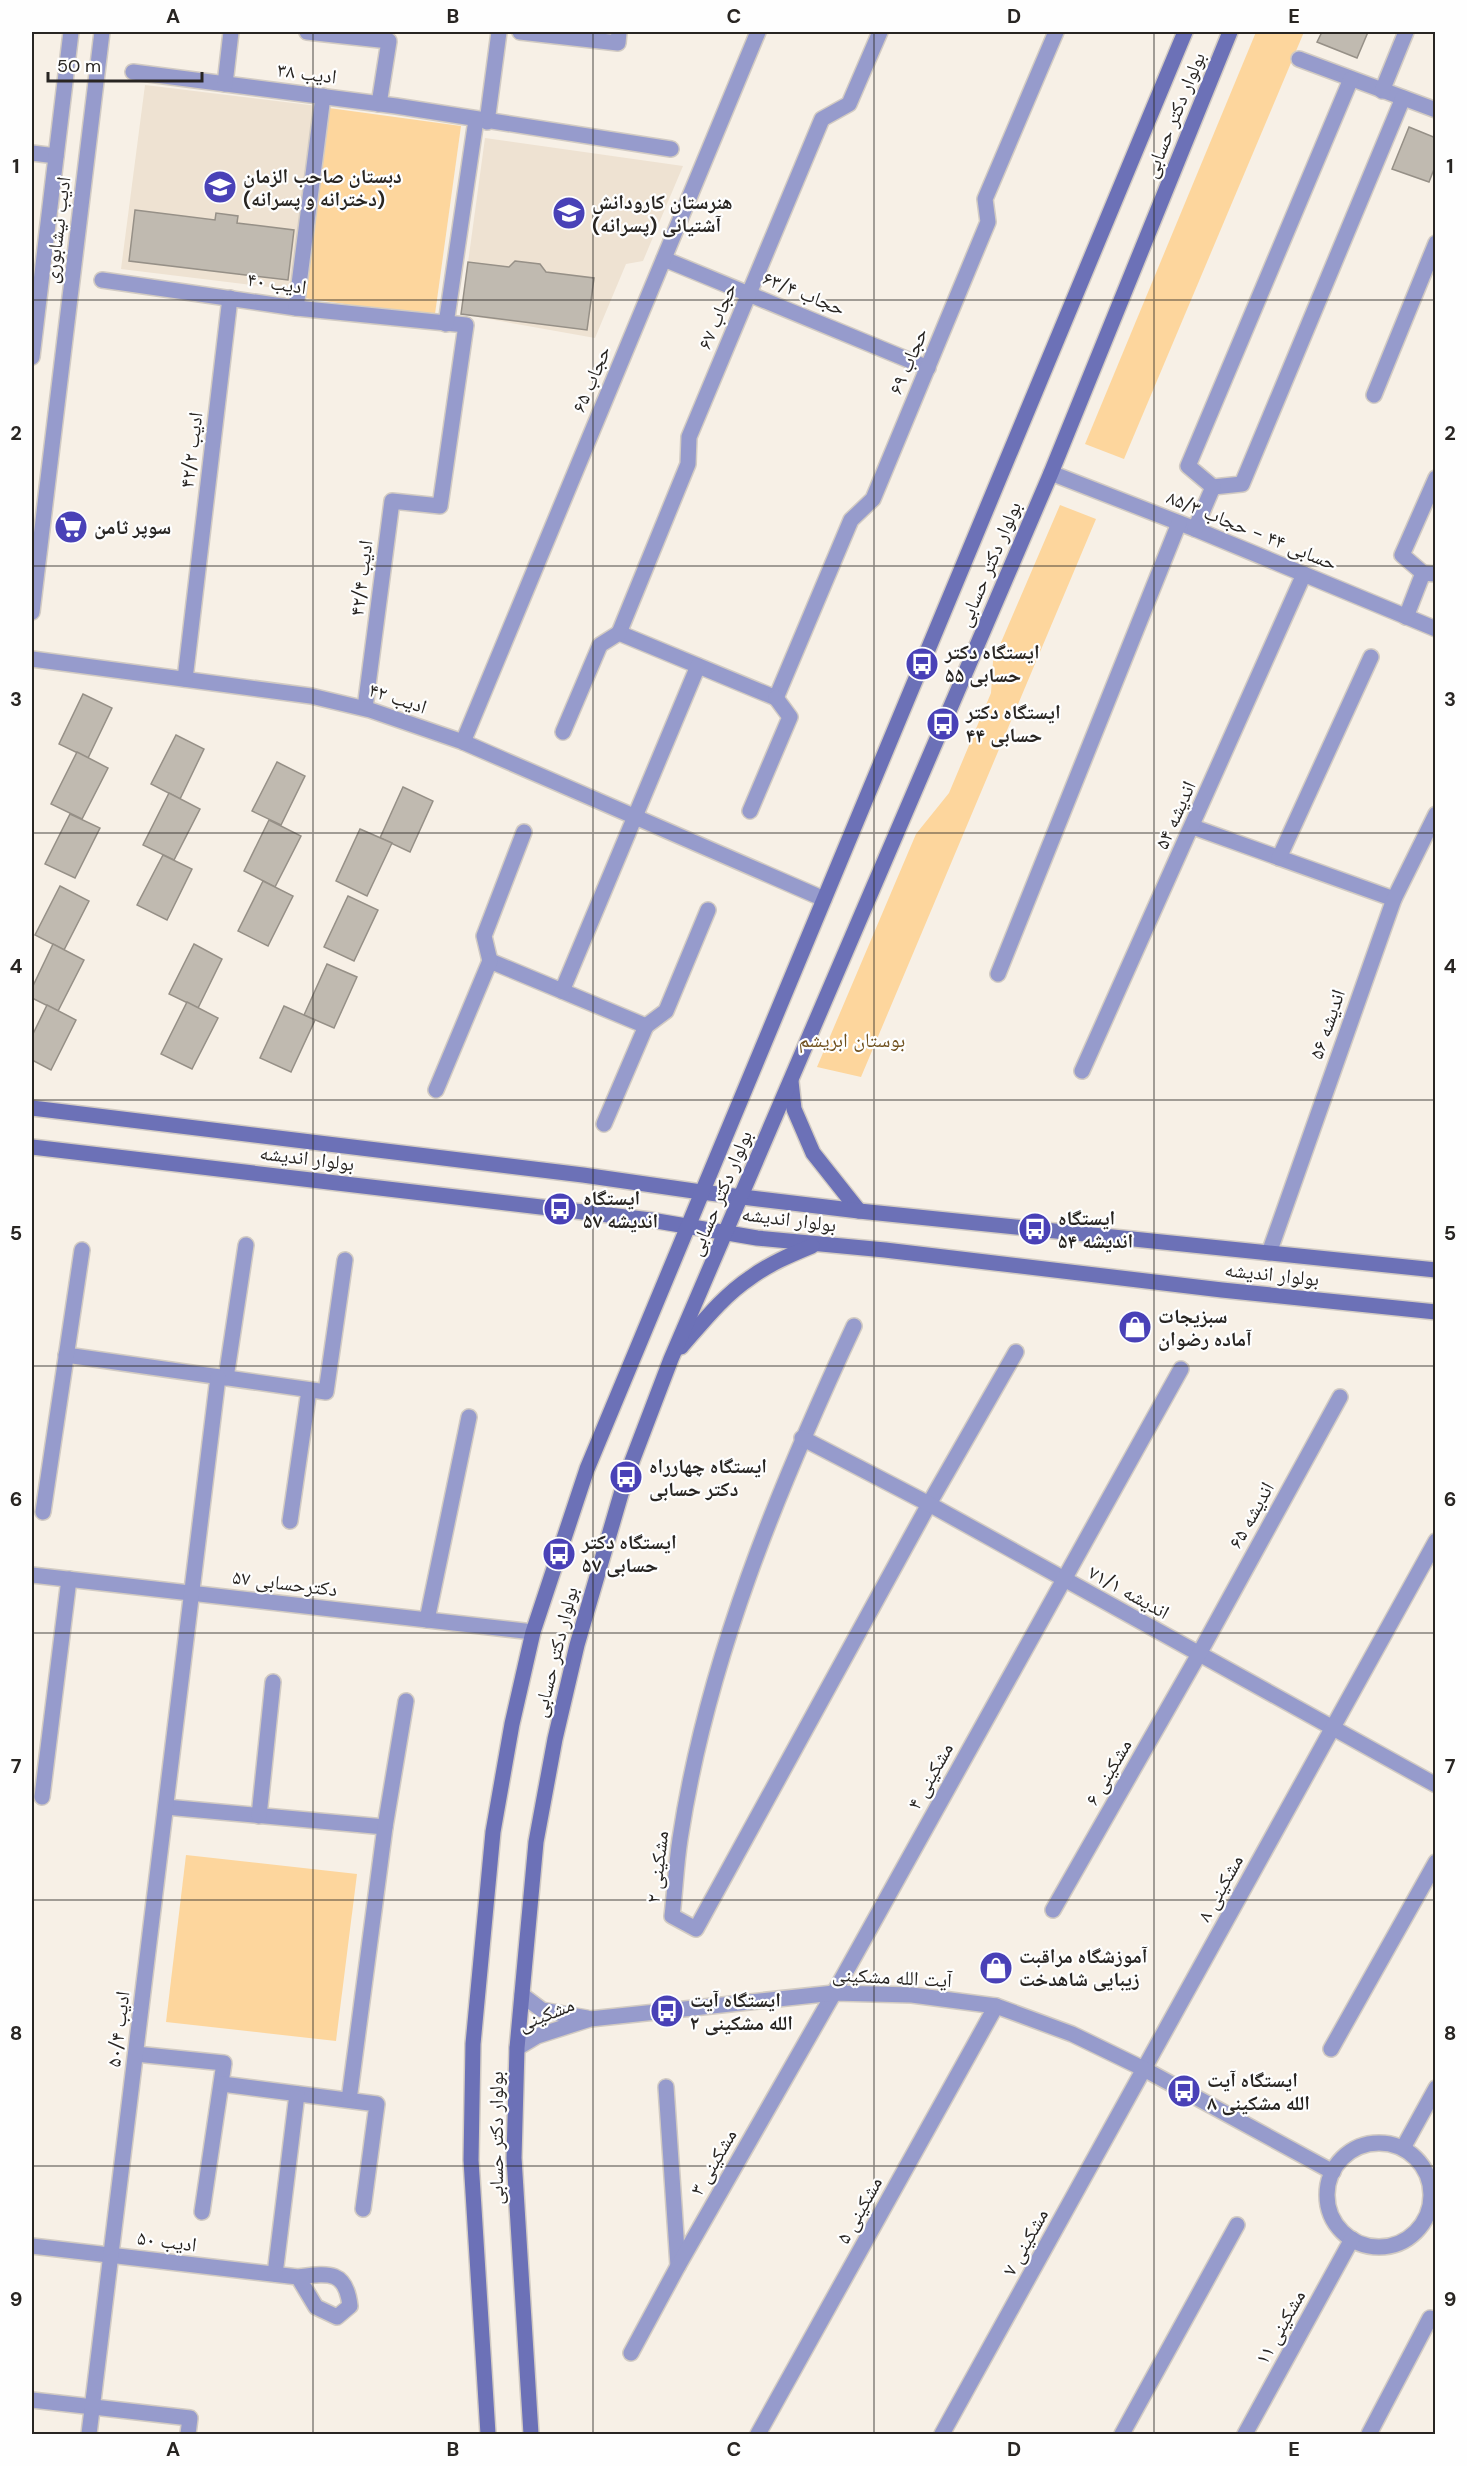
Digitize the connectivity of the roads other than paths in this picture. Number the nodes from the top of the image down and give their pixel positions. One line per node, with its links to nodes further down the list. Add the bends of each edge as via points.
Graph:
1 (71, 32): 27 (street, ادیب نیشابوری)
2 (102, 32): 45 (street, ادیب نیشابوری)
3 (231, 32): 18 (street)
4 (307, 32): 13 (street)
5 (499, 32): 24 (street)
6 (520, 32): 14 (street)
7 (758, 32): 29 (street, حجاب ۶۵)
8 (880, 32): 31 (street, حجاب ۶۷, via 849,104 822,119)
9 (1056, 32): 36 (street, حجاب ۶۹, via 985,199 988,222)
10 (1185, 32): 63 (main road, بولوار دکتر حسابی)
11 (1230, 32): 38 (main road, بولوار دکتر حسابی)
12 (1406, 32): 19 (street)
13 (325, 33): 22 (street, via 389,41)
14 (618, 37)
15 (1299, 59): 17 (street)
16 (133, 72): 18 (street, ادیب ۳۸)
17 (1351, 79): 19 (street); 40 (street, via 1188,466)
18 (225, 84): 20 (street, ادیب ۳۸)
19 (1382, 91): 21 (street)
20 (323, 96): 22 (street, ادیب ۳۸); 33 (street)
21 (1403, 98): 23 (street); 40 (street, via 1242,484)
22 (379, 104): 24 (street, ادیب ۳۸)
23 (1436, 110)
24 (481, 121): 25 (street, ادیب ۳۸); 34 (street)
25 (671, 149)
26 (32, 153): 27 (street)
27 (56, 156): 35 (street, ادیب نیشابوری)
28 (1436, 243): 37 (street)
29 (664, 259): 31 (street, حجاب ۶۳/۴); 56 (street, حجاب ۶۵)
30 (102, 280): 32 (street, ادیب ۴۰)
31 (749, 293): 36 (street, حجاب ۶۳/۴); 48 (street, حجاب ۶۷, via 689,437 688,464)
32 (230, 298): 33 (street, ادیب ۴۰); 52 (street, ادیب ۴۲/۲)
33 (296, 308): 34 (street, ادیب ۴۰)
34 (446, 324): 54 (street, ادیب ۴۲/۴, via 466,326 440,506 392,501)
35 (32, 357)
36 (928, 368): 53 (street, حجاب ۶۹, via 873,499 851,520)
37 (1374, 395)
38 (1051, 473): 41 (street, حسابی ۴۴ - حجاب ۸۵/۳); 71 (main road, بولوار دکتر حسابی)
39 (1436, 478): 44 (street, via 1402,555)
40 (1213, 487): 42 (street)
41 (1179, 523): 42 (street, حسابی ۴۴ - حجاب ۸۵/۳); 67 (street)
42 (1195, 529): 43 (street, حسابی ۴۴ - حجاب ۸۵/۳)
43 (1304, 574): 46 (street, حسابی ۴۴ - حجاب ۸۵/۳); 60 (street, اندیشه ۵۴)
44 (1429, 574): 46 (street)
45 (32, 612)
46 (1406, 617): 47 (street, حسابی ۴۴ - حجاب ۸۵/۳)
47 (1436, 629)
48 (619, 633): 51 (street); 55 (street, via 600,645)
49 (1371, 657): 62 (street)
50 (32, 659): 52 (street, ادیب ۴۲)
51 (698, 666): 53 (street); 59 (street)
52 (185, 679): 54 (street, ادیب ۴۲, via 311,696)
53 (776, 698): 57 (street, via 790,717)
54 (365, 708): 56 (street, ادیب ۴۲)
55 (563, 732)
56 (463, 742): 59 (street, ادیب ۴۲)
57 (750, 811)
58 (1436, 814): 64 (street, اندیشه ۵۶)
59 (635, 817): 63 (street, ادیب ۴۲); 68 (street)
60 (1193, 827): 62 (street); 70 (street, اندیشه ۵۴)
61 (524, 832): 66 (street, via 484,936)
62 (1279, 858): 64 (street)
63 (824, 899): 76 (main road, بولوار دکتر حسابی)
64 (1394, 899): 84 (street, اندیشه ۵۶)
65 (708, 910): 69 (street, via 666,1011)
66 (489, 961): 68 (street); 72 (street)
67 (998, 974)
68 (562, 991): 69 (street)
69 (646, 1026): 74 (street)
70 (1083, 1071)
71 (791, 1081): 77 (main road, بولوار دکتر حسابی); 78 (main road, via 794,1109 813,1153)
72 (436, 1090)
73 (32, 1108): 76 (main road, بولوار اندیشه)
74 (604, 1124)
75 (32, 1147): 79 (main road, بولوار اندیشه)
76 (701, 1192): 77 (main road, بولوار اندیشه); 79 (main road, بولوار دکتر حسابی)
77 (741, 1196): 78 (main road, بولوار اندیشه); 80 (main road, بولوار دکتر حسابی)
78 (859, 1211): 84 (main road, بولوار اندیشه)
79 (687, 1227): 80 (main road, بولوار اندیشه); 107 (main road, بولوار دکتر حسابی, via 587,1469)
80 (726, 1233): 81 (main road, بولوار اندیشه); 91 (main road, بولوار دکتر حسابی)
81 (814, 1244): 87 (main road, بولوار اندیشه); 91 (main road, via 749,1278 718,1305)
82 (246, 1245): 93 (street, ادیب ۵۰/۴)
83 (82, 1251): 90 (street)
84 (1269, 1253): 86 (main road, بولوار اندیشه)
85 (345, 1260): 94 (street, via 326,1392)
86 (1436, 1270)
87 (1436, 1312)
88 (854, 1326): 97 (street)
89 (1016, 1352): 98 (street)
90 (66, 1355): 93 (street); 99 (street)
91 (671, 1359): 120 (main road, بولوار دکتر حسابی, via 626,1476 557,1728 536,1842)
92 (1181, 1369): 104 (street, مشکینی ۴)
93 (222, 1377): 94 (street); 105 (street, ادیب ۵۰/۴)
94 (309, 1390): 100 (street)
95 (1340, 1396): 108 (street, اندیشه ۶۵)
96 (469, 1417): 106 (street)
97 (802, 1438): 98 (street, اندیشه ۷۱/۱); 98 (street, مشکینی ۲, via 739,1605 702,1731 680,1839 672,1916 696,1929)
98 (929, 1504): 104 (street, اندیشه ۷۱/۱)
99 (43, 1512)
100 (290, 1521)
101 (1436, 1541): 111 (street, مشکینی ۸)
102 (32, 1575): 103 (street, دکترحسابی ۵۷)
103 (69, 1579): 105 (street, دکترحسابی ۵۷); 113 (street)
104 (1063, 1580): 108 (street, اندیشه ۷۱/۱); 119 (street, مشکینی ۴)
105 (192, 1593): 106 (street, دکترحسابی ۵۷); 114 (street, ادیب ۵۰/۴)
106 (427, 1620): 107 (street, دکترحسابی ۵۷)
107 (533, 1632): 150 (main road, بولوار دکتر حسابی, via 493,1832 472,2044 471,2160)
108 (1199, 1654): 111 (street, اندیشه ۷۱/۱); 118 (street, مشکینی ۶)
109 (273, 1682): 115 (street)
110 (406, 1701): 116 (street)
111 (1332, 1728): 112 (street, اندیشه ۷۱/۱); 126 (street, مشکینی ۸)
112 (1436, 1785)
113 (42, 1797)
114 (166, 1807): 115 (street); 125 (street, ادیب ۵۰/۴)
115 (259, 1816): 116 (street)
116 (385, 1827): 131 (street)
117 (1436, 1862): 124 (street)
118 (1053, 1910)
119 (834, 1993): 121 (street, آیت الله مشکینی, via 912,1995); 122 (street, آیت الله مشکینی); 141 (street, مشکینی ۳)
120 (522, 1995): 122 (street, مشکینی, via 542,2010); 123 (main road, بولوار دکتر حسابی)
121 (996, 2006): 126 (street, آیت الله مشکینی, via 1072,2034); 152 (street, مشکینی ۵)
122 (590, 2019): 123 (street, مشکینی, via 537,2036)
123 (517, 2048): 151 (main road, بولوار دکتر حسابی, via 514,2158)
124 (1331, 2049)
125 (136, 2054): 127 (street, via 224,2062); 140 (street, ادیب ۵۰/۴)
126 (1144, 2069): 133 (street, آیت الله مشکینی); 153 (street, مشکینی ۷)
127 (222, 2084): 130 (street); 135 (street)
128 (666, 2087): 141 (street)
129 (1436, 2088): 132 (street)
130 (297, 2094): 131 (street); 142 (street)
131 (349, 2100): 134 (street, via 377,2104)
132 (1403, 2148): 133 (street, via 1390,2144 1363,2146 1346,2156); 137 (street, via 1423,2167 1429,2180)
133 (1333, 2172): 138 (street, via 1330,2209 1335,2221)
134 (363, 2209)
135 (202, 2212)
136 (1237, 2225): 154 (street)
137 (1430, 2225): 138 (street, via 1392,2245 1371,2246)
138 (1352, 2239): 155 (street, مشکینی ۱۱)
139 (32, 2246): 140 (street, ادیب ۵۰)
140 (111, 2255): 142 (street, ادیب ۵۰); 147 (street, ادیب ۵۰/۴)
141 (678, 2266): 145 (street, مشکینی ۳)
142 (275, 2274): 143 (street, ادیب ۵۰)
143 (298, 2277)
144 (1430, 2318): 156 (street)
145 (631, 2353)
146 (32, 2400): 147 (street)
147 (93, 2407): 148 (street, ادیب ۵۰/۴); 149 (street, via 190,2418)
148 (89, 2434)
149 (188, 2434)
150 (488, 2434)
151 (531, 2434)
152 (758, 2434)
153 (942, 2434)
154 (1122, 2434)
155 (1245, 2434)
156 (1369, 2434)

